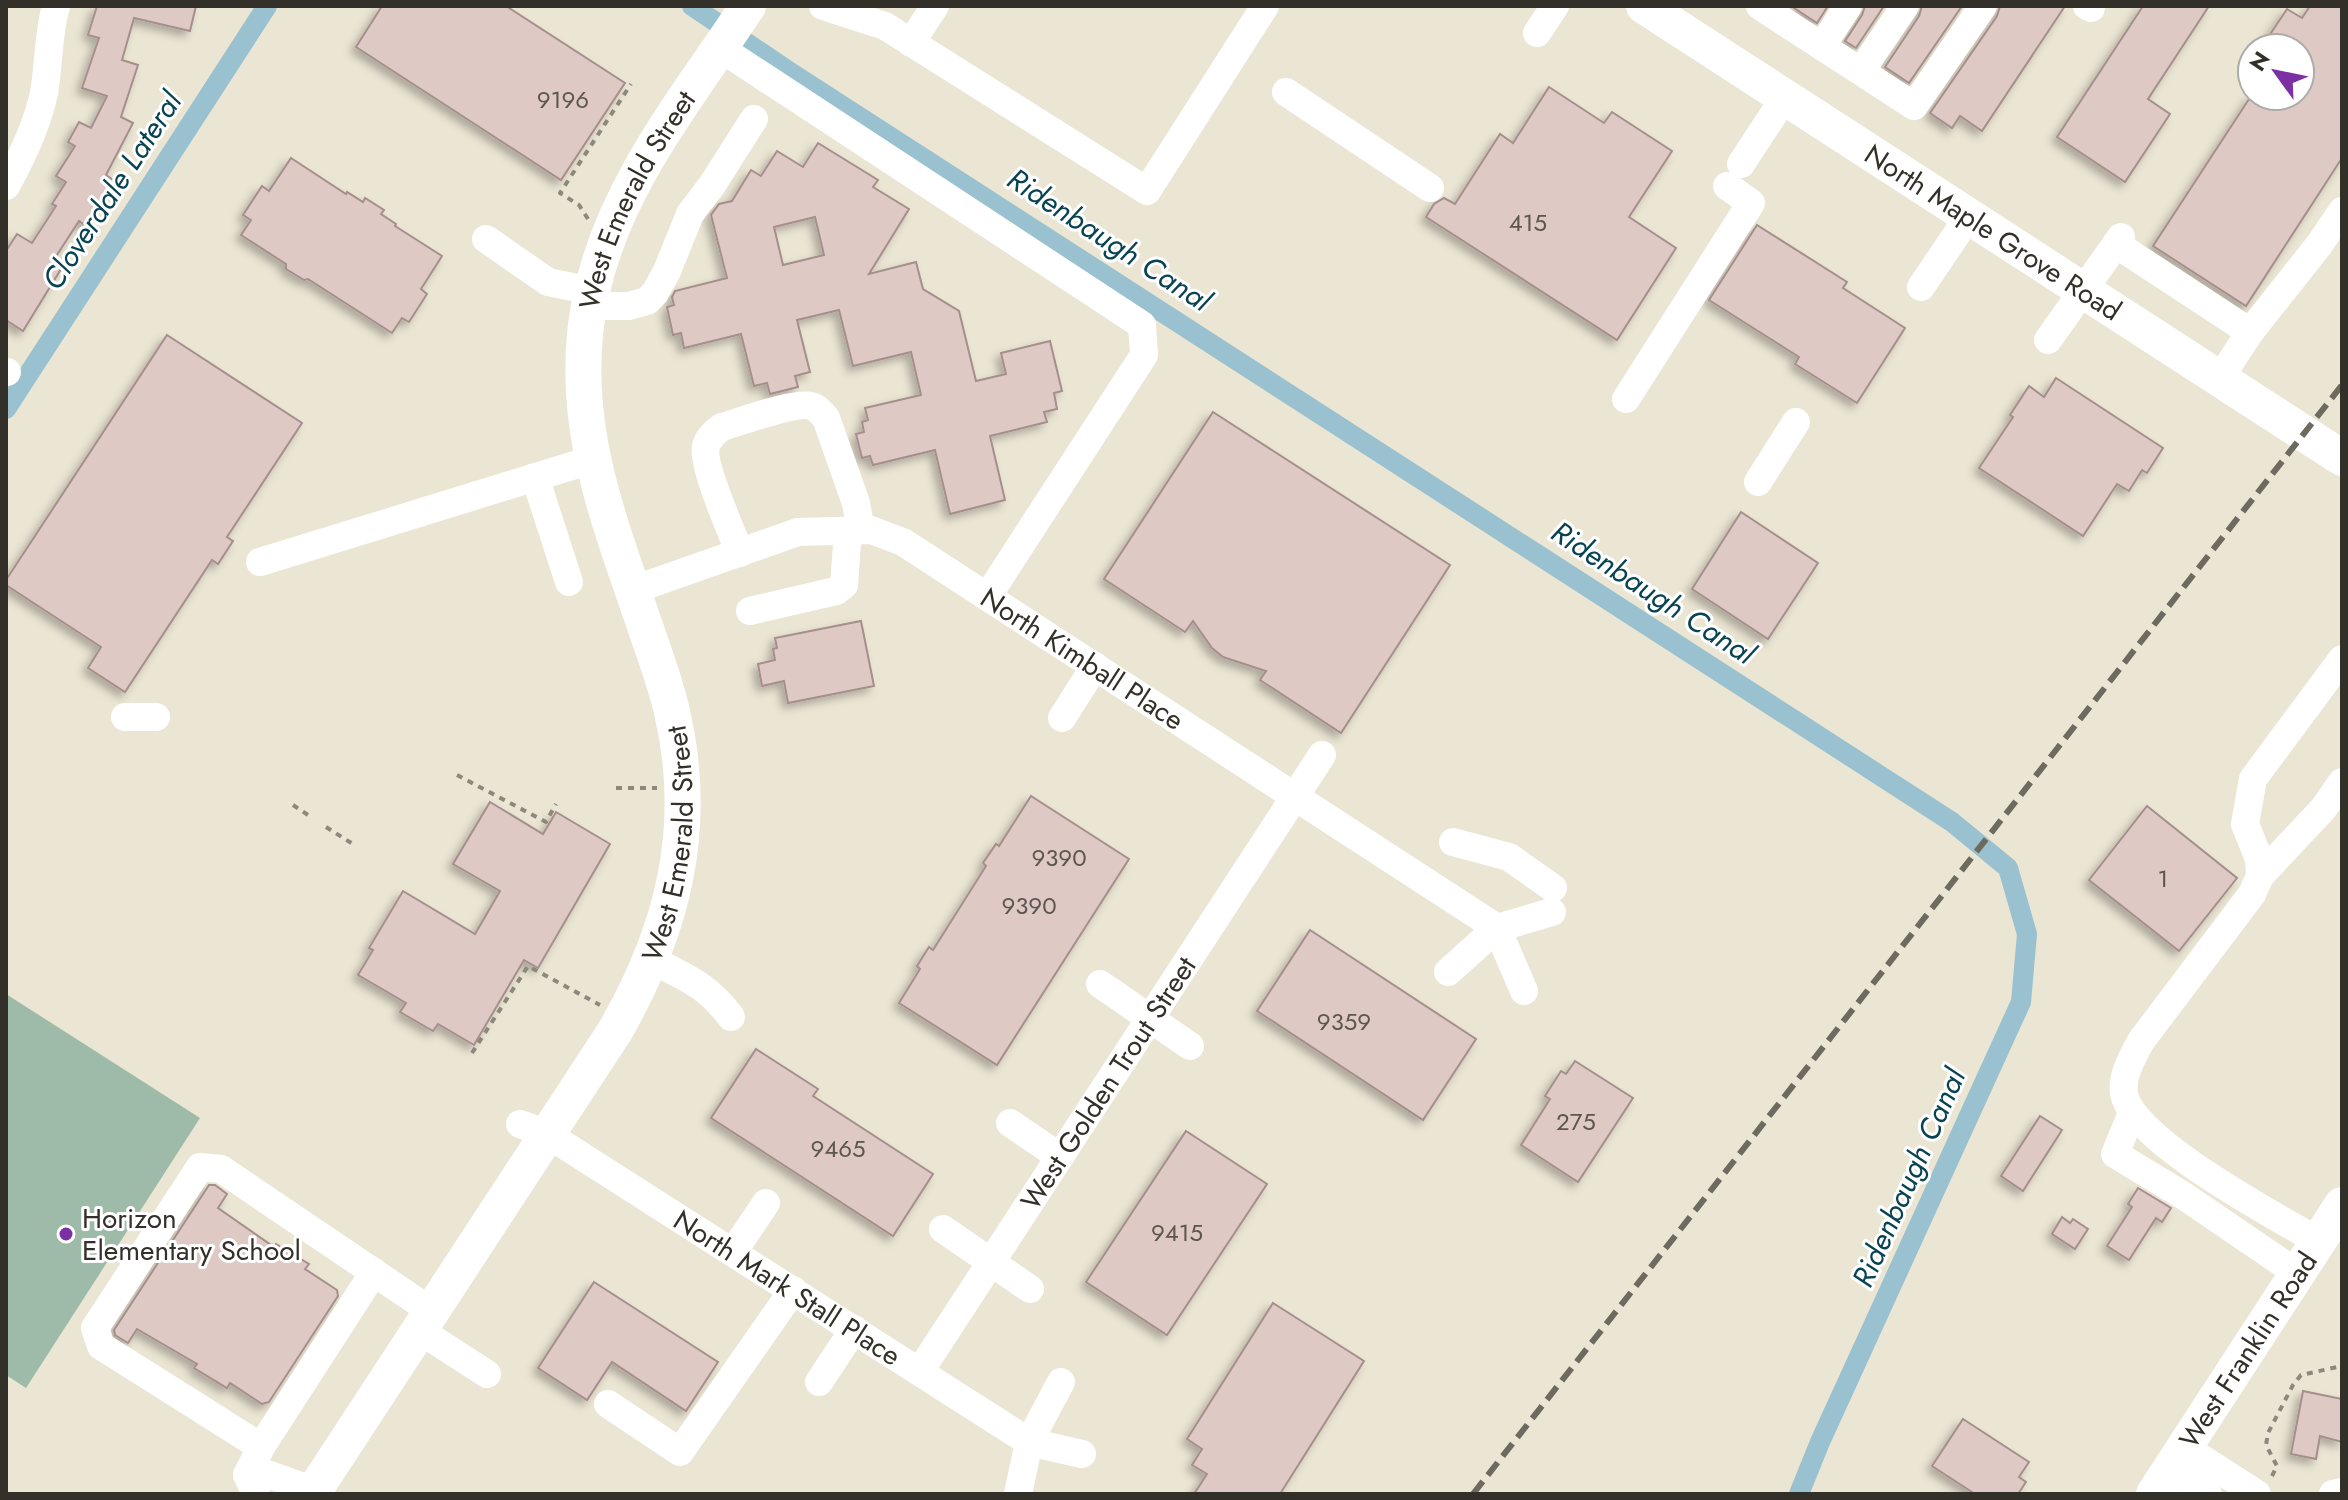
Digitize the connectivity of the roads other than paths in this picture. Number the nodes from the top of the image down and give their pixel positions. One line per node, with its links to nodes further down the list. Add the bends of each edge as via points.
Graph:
1 (56, 6): 19 (street, via 40,106)
2 (823, 6): 13 (street, via 885,26)
3 (935, 6): 13 (street)
4 (1265, 6): 13 (street, via 1147,191)
5 (1555, 6): 12 (street)
6 (1644, 6): 17 (main road, North Maple Grove Road)
7 (1848, 6): 14 (street)
8 (1905, 6): 15 (street)
9 (1983, 6): 15 (street, via 1914,106)
10 (1775, 10): 14 (street)
11 (733, 29): 26 (main road, West Emerald Street, via 616,216); 41 (street, via 1142,325 1144,355)
12 (1537, 33)
13 (911, 43)
14 (1822, 46): 15 (street)
15 (1861, 71)
16 (1286, 92): 20 (street)
17 (1785, 97): 22 (main road, North Maple Grove Road); 30 (street, via 1734,175 1751,203)
18 (754, 119): 26 (street, via 690,214 655,293 629,306)
19 (6, 186)
20 (1430, 188)
21 (2342, 211): 27 (street)
22 (1969, 216): 24 (street); 25 (main road, North Maple Grove Road)
23 (486, 239): 26 (street, via 548,282)
24 (1921, 287)
25 (2083, 291): 27 (street, via 2118,241); 28 (street); 29 (main road, North Maple Grove Road)
26 (590, 299): 33 (main road, West Emerald Street, via 583,395)
27 (2250, 332): 29 (street)
28 (2048, 340)
29 (2219, 380): 32 (main road, North Maple Grove Road)
30 (1626, 399)
31 (1796, 422): 35 (street)
32 (2342, 458)
33 (591, 460): 34 (street); 40 (main road, West Emerald Street)
34 (535, 477): 38 (street); 39 (street)
35 (1758, 482)
36 (854, 530): 37 (street, North Kimball Place, via 798,532); 37 (street, via 856,503 826,418 808,404 795,406 722,427 706,446 707,463); 41 (street, North Kimball Place, via 871,530 903,542); 42 (street, via 844,585 834,593)
37 (740, 553): 40 (street, North Kimball Place)
38 (260, 562)
39 (569, 582)
40 (633, 590): 54 (main road, West Emerald Street, via 672,712 683,795 674,892)
41 (987, 597): 44 (street, North Kimball Place)
42 (750, 611)
43 (2342, 659): 52 (street, via 2253,779 2245,824)
44 (1095, 666): 47 (street); 50 (street, North Kimball Place)
45 (125, 717): 46 (street)
46 (156, 717)
47 (1062, 718)
48 (1322, 755): 50 (street, West Golden Trout Street)
49 (2342, 782): 52 (street)
50 (1295, 796): 53 (street, North Kimball Place); 59 (street, West Golden Trout Street)
51 (1453, 842): 53 (street, via 1509,857 1553,900)
52 (2260, 876): 61 (street, via 2252,894 2141,1041 2128,1066 2123,1093)
53 (1497, 928): 55 (street); 57 (street)
54 (652, 960): 58 (street, via 714,995); 63 (main road, West Emerald Street, via 615,1031)
55 (1448, 972)
56 (1100, 984): 59 (street)
57 (1524, 991)
58 (731, 1017)
59 (1150, 1019): 60 (street); 64 (street, West Golden Trout Street)
60 (1190, 1046)
61 (2132, 1113): 68 (street, via 2181,1157); 72 (street, via 2115,1154)
62 (1010, 1123): 64 (street)
63 (534, 1129): 69 (street, North Mark Stall Place); 75 (main road, West Emerald Street)
64 (1060, 1157): 70 (street, West Golden Trout Street)
65 (766, 1203): 69 (street)
66 (2342, 1205): 68 (main road, West Franklin Road)
67 (943, 1229): 70 (street)
68 (2318, 1241): 72 (main road, West Franklin Road)
69 (733, 1252): 74 (street, North Mark Stall Place)
70 (991, 1262): 73 (street); 77 (street, West Golden Trout Street)
71 (374, 1272): 75 (street); 83 (street); 83 (street, via 221,1169 200,1167 95,1328 101,1346)
72 (2297, 1273): 85 (main road, West Franklin Road)
73 (1030, 1289)
74 (793, 1290): 76 (street, North Mark Stall Place); 81 (street, via 680,1452)
75 (425, 1321): 78 (street); 88 (main road, West Emerald Street)
76 (854, 1329): 77 (street, North Mark Stall Place); 79 (street)
77 (920, 1371): 82 (street, North Mark Stall Place)
78 (487, 1374)
79 (819, 1382)
80 (1061, 1382): 82 (street)
81 (608, 1404)
82 (1029, 1442): 84 (street); 90 (street)
83 (261, 1447): 86 (street)
84 (1082, 1454)
85 (2169, 1470): 87 (street); 91 (street)
86 (252, 1485): 88 (street, via 267,1474)
87 (2262, 1487)
88 (313, 1492)
89 (2342, 1492): 92 (street)
90 (1018, 1494)
91 (2208, 1494)
92 (2333, 1494)

